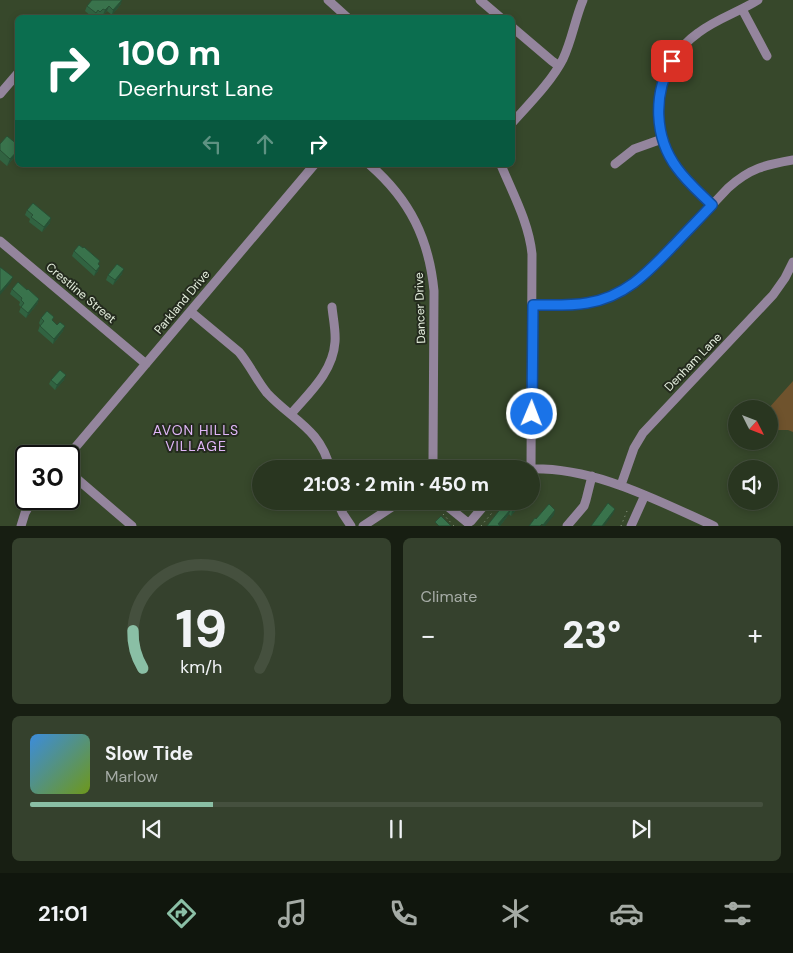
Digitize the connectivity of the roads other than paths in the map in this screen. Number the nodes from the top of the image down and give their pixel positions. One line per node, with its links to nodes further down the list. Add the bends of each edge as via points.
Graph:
1 (328, 0): 6 (street)
2 (480, 0): 7 (street)
3 (583, 0): 10 (street)
4 (758, 0): 5 (street)
5 (742, 9): 9 (street); 14 (street, via 698,33 672,61 659,101)
6 (345, 15)
7 (498, 15)
8 (515, 30): 10 (street)
9 (767, 56)
10 (559, 66): 13 (street)
11 (15, 76): 12 (street)
12 (0, 94)
13 (515, 120)
14 (662, 139): 16 (street, via 634,149); 20 (street, via 677,169)
15 (793, 160): 20 (street, via 748,172)
16 (615, 164)
17 (312, 167): 25 (street, Parkland Drive)
18 (372, 167): 30 (street, Dancer Drive, via 407,207 422,236 430,264 434,291)
19 (502, 167): 23 (street, via 530,237)
20 (712, 205): 23 (street, via 648,273 627,288 588,303)
21 (0, 241): 26 (street, Crestline Street)
22 (793, 262): 35 (street, Denham Lane, via 773,295 643,433)
23 (533, 305): 31 (street)
24 (332, 307): 27 (street, via 335,341 332,356 320,379)
25 (191, 312): 26 (street, Parkland Drive); 27 (street, via 239,352 265,390)
26 (146, 364): 28 (street, Parkland Drive)
27 (290, 414): 29 (street, via 317,439)
28 (77, 445)
29 (327, 460)
30 (433, 460)
31 (532, 460)
32 (540, 469): 33 (street)
33 (592, 476): 35 (street); 46 (street, via 584,506)
34 (80, 481): 44 (street)
35 (621, 485): 36 (street)
36 (645, 495): 47 (street); 48 (street)
37 (27, 510): 43 (street)
38 (341, 510): 45 (street)
39 (388, 510): 42 (street)
40 (452, 510): 41 (street, via 468,523)
41 (480, 510)
42 (368, 524)
43 (21, 526)
44 (132, 526)
45 (351, 526)
46 (567, 526)
47 (631, 526)
48 (714, 526)

